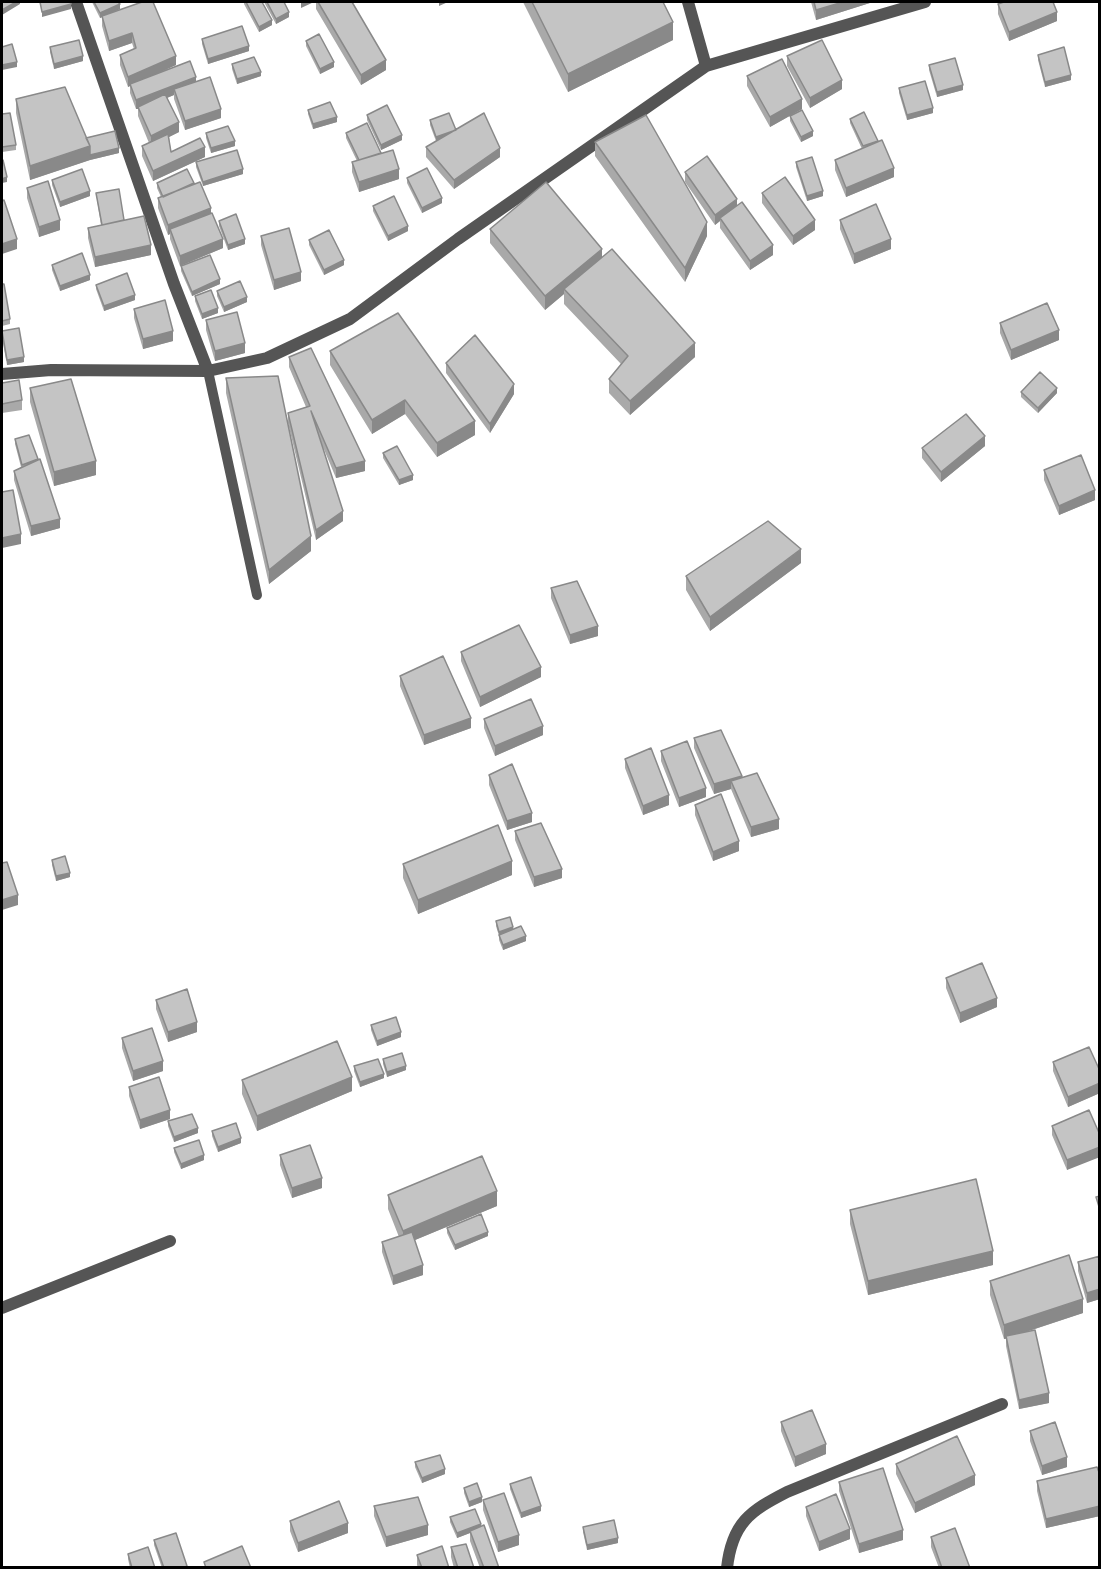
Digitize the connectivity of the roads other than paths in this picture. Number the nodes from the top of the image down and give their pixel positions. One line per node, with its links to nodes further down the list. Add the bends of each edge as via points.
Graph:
1 (76, 2): 5 (street)
2 (687, 2): 4 (street)
3 (925, 2): 4 (street)
4 (706, 66): 5 (street, via 350,319 267,358)
5 (208, 371): 6 (street, via 51,370); 7 (lane)
6 (2, 374)
7 (257, 594)
8 (170, 1241): 9 (street)
9 (2, 1308)
10 (1002, 1404): 11 (street, via 756,1508 737,1530)
11 (727, 1568)

